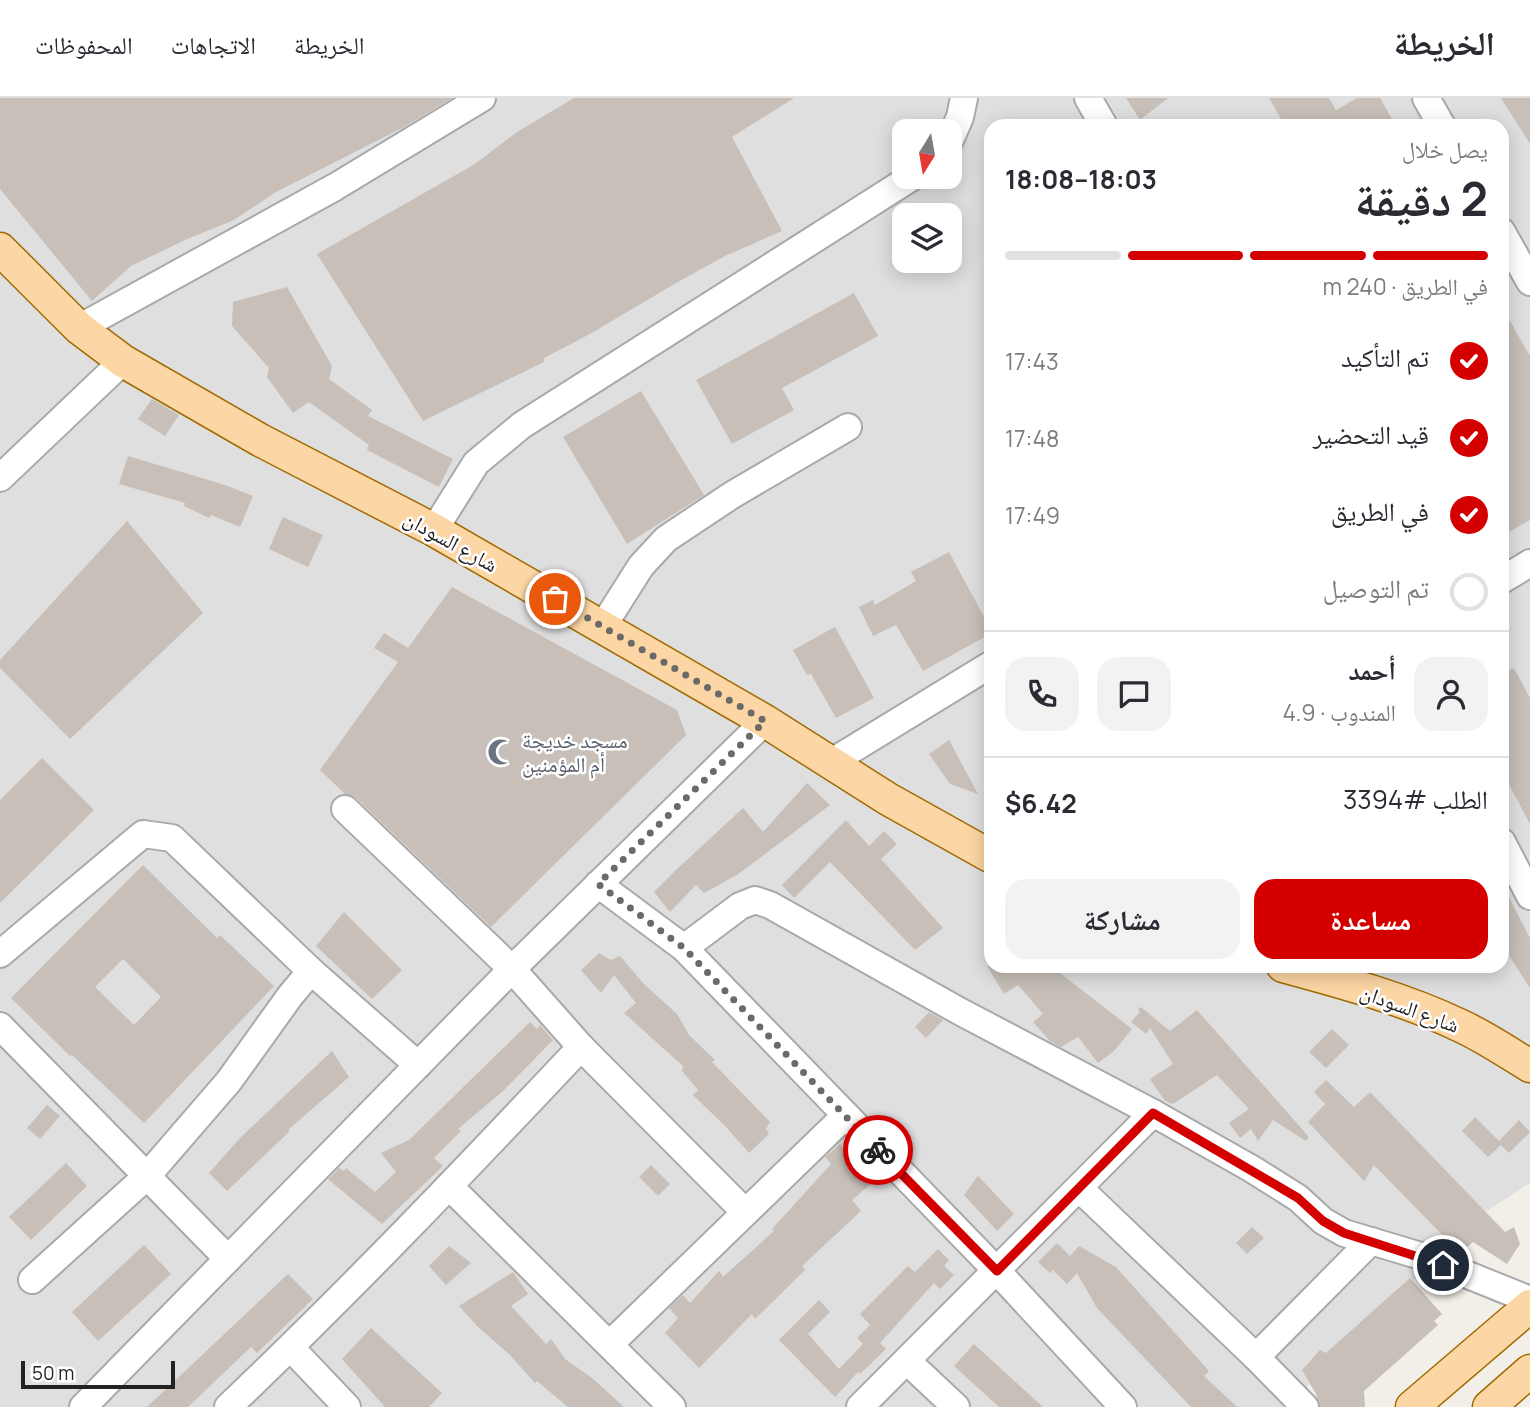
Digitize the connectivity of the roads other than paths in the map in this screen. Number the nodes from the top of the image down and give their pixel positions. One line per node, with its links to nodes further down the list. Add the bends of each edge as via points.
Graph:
1 (482, 98): 12 (street, via 335,187)
2 (964, 98): 5 (street)
3 (1088, 98): 6 (street)
4 (1426, 98): 7 (street)
5 (959, 119)
6 (1100, 119)
7 (1438, 119)
8 (893, 189): 16 (street, via 522,425 476,463)
9 (1509, 244): 11 (street)
10 (0, 249): 12 (main road, شارع السودان)
11 (1530, 282)
12 (79, 328): 13 (main road, شارع السودان)
13 (122, 361): 15 (street); 16 (main road, شارع السودان, via 260,440)
14 (848, 427): 19 (street, via 666,540 641,566)
15 (0, 478)
16 (434, 530): 19 (main road, شارع السودان)
17 (1530, 563): 18 (street)
18 (1509, 576)
19 (603, 626): 21 (main road, شارع السودان)
20 (984, 669): 22 (street)
21 (765, 721): 22 (main road, شارع السودان); 26 (street)
22 (830, 763): 24 (main road, شارع السودان)
23 (345, 809): 30 (street)
24 (984, 853)
25 (1509, 856): 27 (street)
26 (598, 884): 28 (street); 30 (street)
27 (1530, 896)
28 (684, 948): 37 (street, via 740,906 755,900 770,905); 38 (street)
29 (0, 954): 31 (street, via 142,834 158,834 172,838)
30 (512, 969): 34 (street); 35 (street)
31 (311, 971): 35 (street); 39 (street, via 229,1081)
32 (1306, 973): 36 (main road, شارع السودان, via 1458,1025)
33 (0, 1026): 39 (street)
34 (581, 1047): 40 (street); 42 (street)
35 (418, 1065): 44 (street)
36 (1530, 1066)
37 (1153, 1113): 41 (street); 43 (street, via 1298,1198 1323,1221)
38 (845, 1116): 42 (street); 45 (street)
39 (148, 1176): 44 (street); 46 (street)
40 (449, 1186): 49 (street); 50 (street)
41 (1080, 1189): 45 (street); 51 (street)
42 (745, 1212): 49 (street)
43 (1371, 1241): 47 (street); 51 (street)
44 (228, 1259): 54 (street)
45 (997, 1271): 52 (street); 60 (street)
46 (32, 1280)
47 (1530, 1300)
48 (1530, 1306): 62 (main road)
49 (610, 1344): 57 (street)
50 (291, 1348): 55 (street); 56 (street)
51 (1256, 1357): 61 (street)
52 (907, 1361): 58 (street); 59 (street)
53 (1530, 1371): 63 (main road)
54 (83, 1407)
55 (229, 1407)
56 (346, 1407)
57 (672, 1407)
58 (860, 1407)
59 (956, 1407)
60 (1123, 1407)
61 (1305, 1407)
62 (1412, 1407)
63 (1489, 1407)

